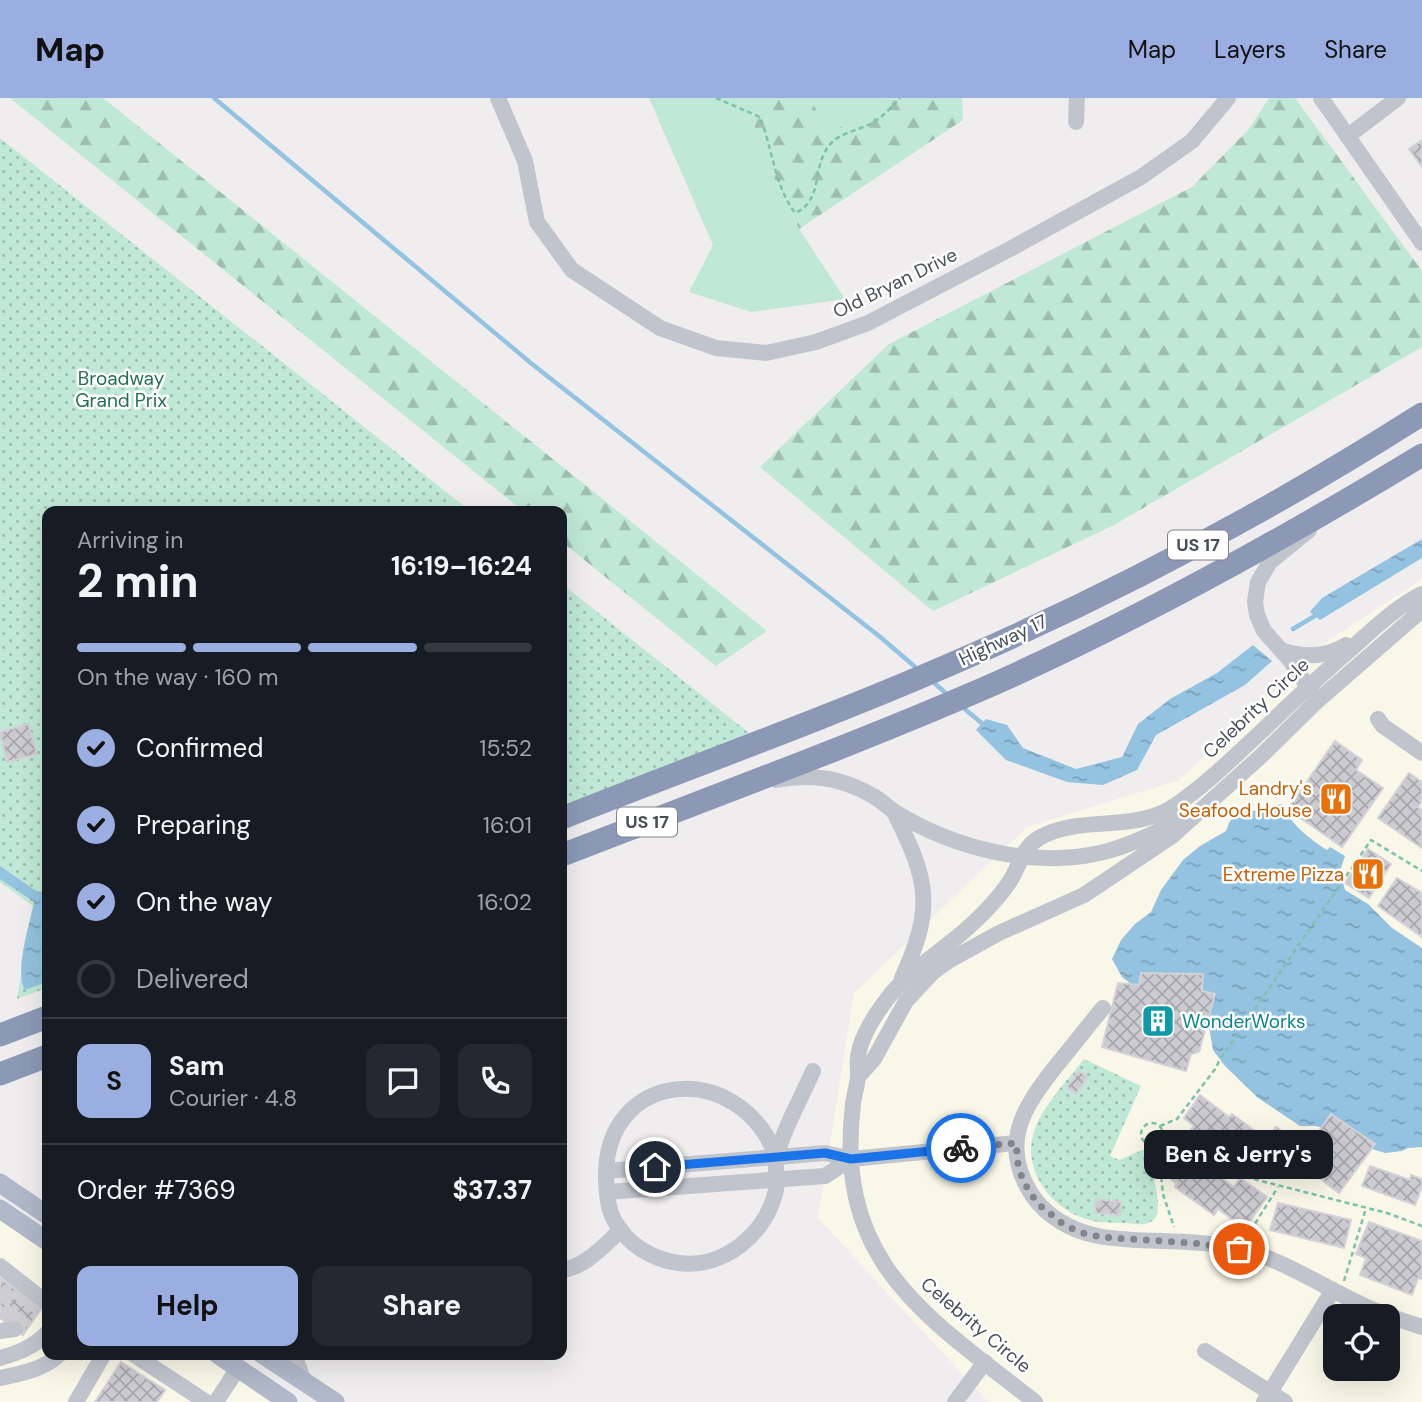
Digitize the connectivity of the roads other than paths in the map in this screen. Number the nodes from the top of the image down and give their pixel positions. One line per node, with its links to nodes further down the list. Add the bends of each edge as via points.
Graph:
1 (498, 98): 3 (street, Old Bryan Drive, via 525,161 537,222 572,270 660,328 716,348 766,353 816,342 868,323 1046,229 1140,177 1192,141)
2 (1077, 98): 6 (street)
3 (1228, 98)
4 (1321, 98): 7 (street)
5 (1398, 98): 7 (street)
6 (1076, 122)
7 (1348, 136): 8 (street)
8 (1422, 243)
9 (1422, 414): 23 (highway, Highway 17 / US 17, via 1302,488 1113,589 964,659)
10 (1422, 455): 11 (highway, Highway 17 / US 17)
11 (1331, 510): 15 (street, via 1270,562 1258,582 1257,615); 20 (highway, Highway 17 / US 17, via 1198,583 995,683)
12 (1422, 594): 14 (street, Celebrity Circle)
13 (1422, 610): 17 (street, Celebrity Circle)
14 (1373, 629): 15 (street, via 1325,654 1297,655); 16 (street, Celebrity Circle)
15 (1280, 649): 16 (street)
16 (1309, 686): 17 (street); 25 (street, Celebrity Circle, via 1208,782 1172,808 1142,820 1052,832)
17 (1315, 703): 22 (street, Celebrity Circle)
18 (1378, 719): 19 (street)
19 (1422, 753)
20 (733, 788): 21 (street, via 812,776 848,784); 24 (highway, Highway 17 / US 17)
21 (894, 812): 25 (street, via 938,834); 26 (street, via 914,852 924,907 916,947)
22 (1195, 813): 25 (street, via 1105,852 1061,858); 33 (street, Celebrity Circle, via 1172,836 1084,895 999,933 933,972 906,1001 874,1059)
23 (567, 816)
24 (567, 853)
25 (1022, 855): 26 (street, Celebrity Circle, via 1010,881 986,912)
26 (899, 984): 33 (street, Celebrity Circle, via 867,1031 858,1055)
27 (1103, 1008): 35 (street, via 1028,1102)
28 (42, 1019): 29 (highway)
29 (0, 1035)
30 (37, 1060): 32 (highway); 34 (main road)
31 (813, 1070): 36 (street)
32 (0, 1074)
33 (858, 1077): 37 (street, Celebrity Circle)
34 (0, 1087)
35 (1016, 1143): 37 (street); 48 (street, via 1023,1181 1037,1203 1079,1232 1239,1249)
36 (776, 1156): 37 (street, via 825,1153); 38 (street); 38 (street, via 756,1120 729,1098 700,1090 670,1090 645,1101 623,1119 611,1140); 39 (street)
37 (851, 1159): 39 (street, via 825,1176); 60 (street, Celebrity Circle, via 863,1221 884,1265 914,1303)
38 (606, 1171): 41 (street)
39 (777, 1180): 41 (street); 44 (street, via 769,1208 755,1231 719,1258 690,1264 663,1259 639,1249)
40 (0, 1183): 43 (main road)
41 (607, 1192): 44 (street)
42 (0, 1209): 45 (main road)
43 (42, 1212)
44 (621, 1230): 47 (street, via 590,1257)
45 (42, 1238)
46 (0, 1266): 49 (street)
47 (567, 1268)
48 (1333, 1290): 50 (street); 65 (street)
49 (29, 1295)
50 (1422, 1327)
51 (42, 1338): 53 (street)
52 (1205, 1351): 65 (street)
53 (0, 1358)
54 (53, 1360): 62 (street)
55 (100, 1360): 67 (street)
56 (140, 1360): 64 (street)
57 (226, 1360): 61 (main road)
58 (270, 1360): 63 (main road)
59 (296, 1360): 63 (street)
60 (985, 1362): 70 (street); 71 (street, Celebrity Circle)
61 (238, 1368): 66 (street); 68 (main road)
62 (0, 1378)
63 (304, 1382): 69 (main road)
64 (181, 1395): 66 (street)
65 (1267, 1397): 72 (street)
66 (215, 1401)
67 (76, 1402)
68 (288, 1402)
69 (335, 1402)
70 (955, 1402)
71 (1035, 1402)
72 (1285, 1402)

